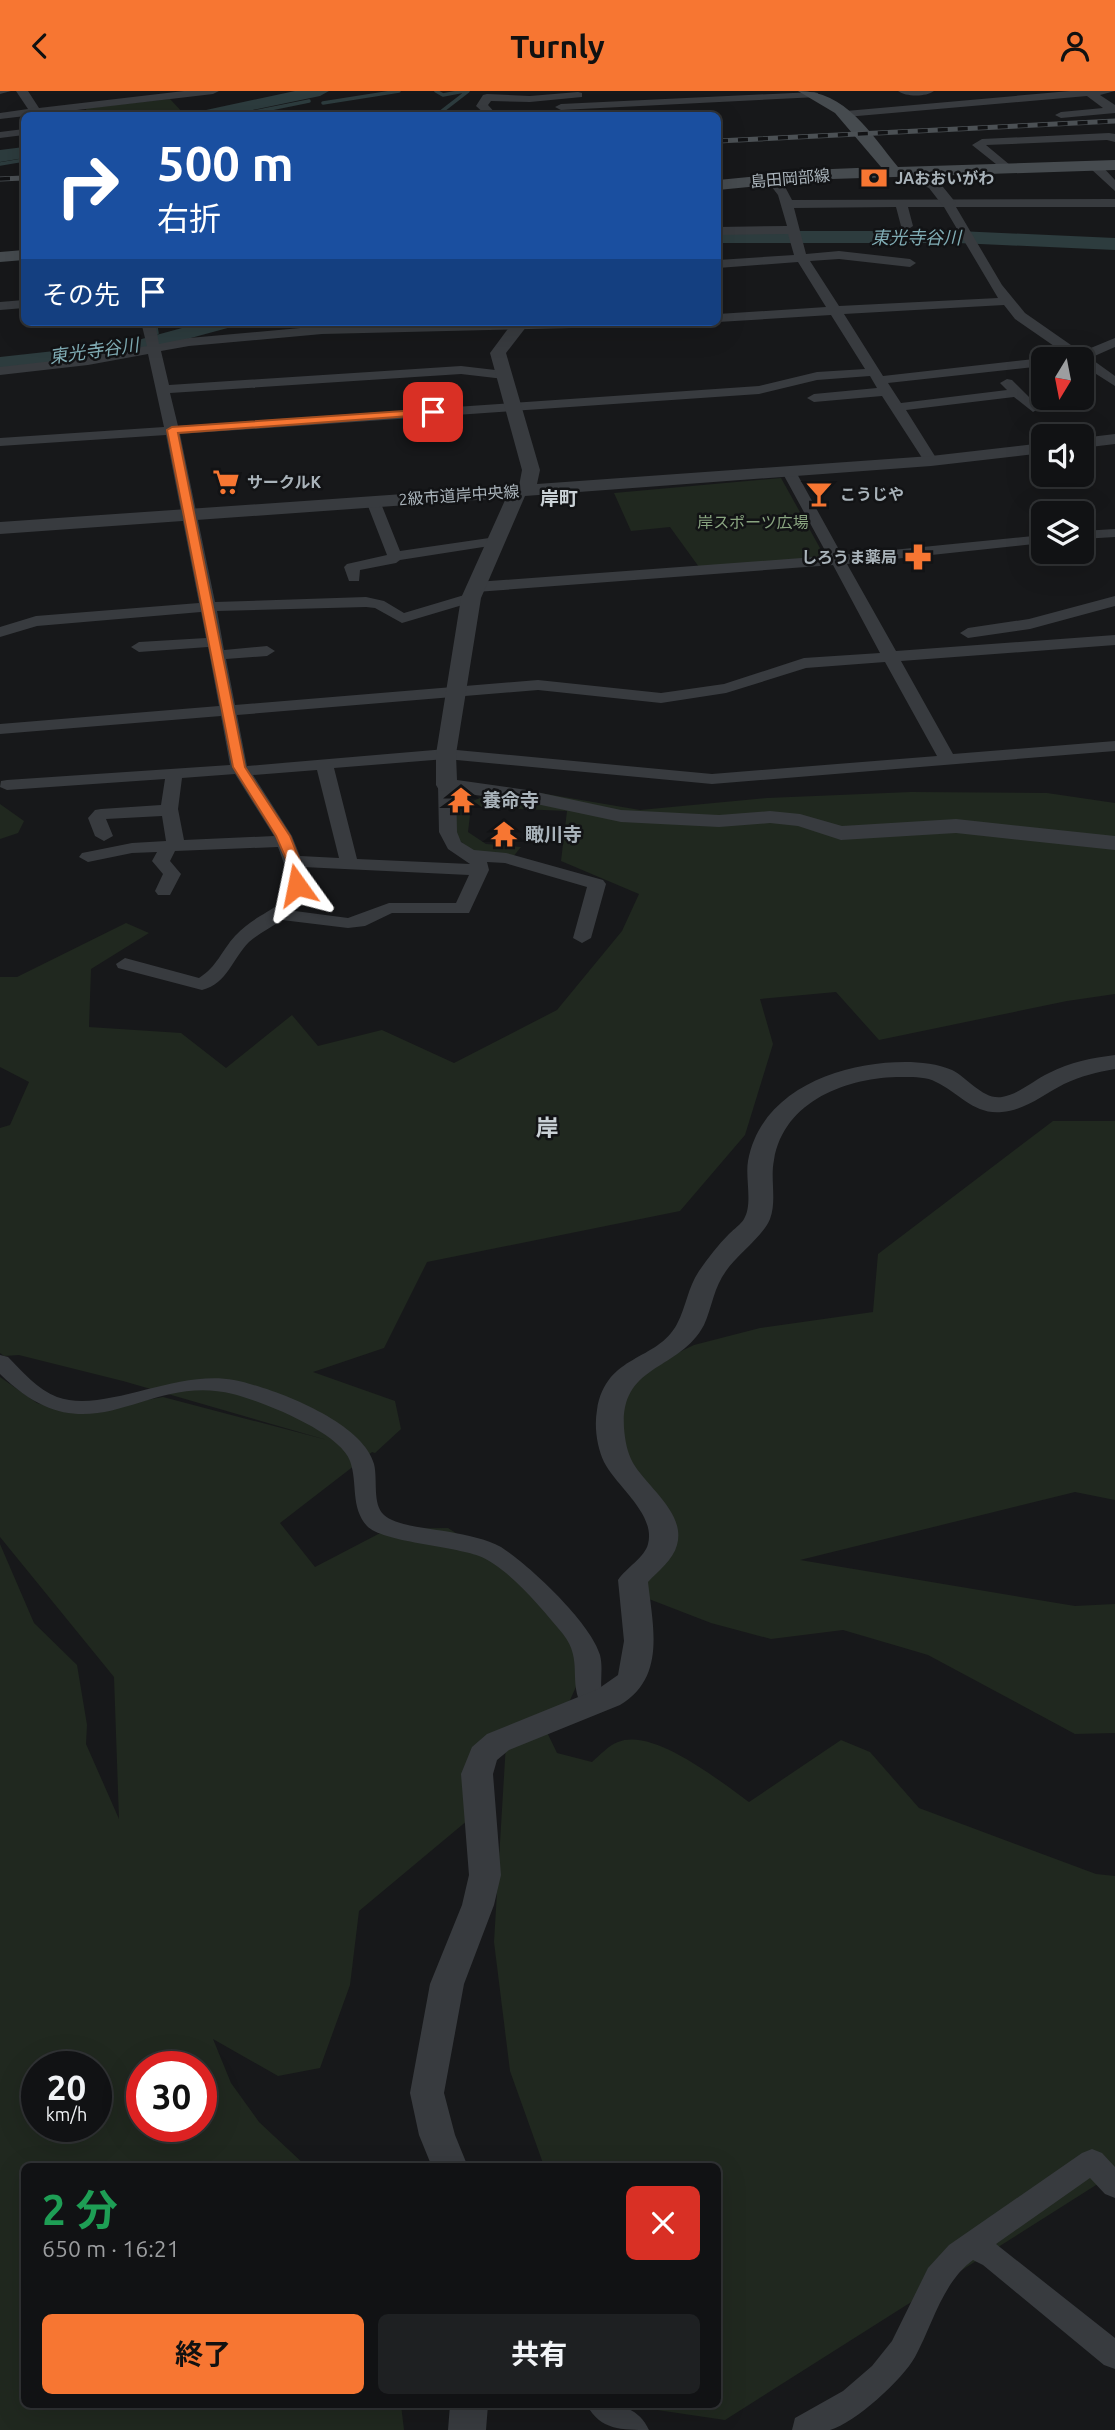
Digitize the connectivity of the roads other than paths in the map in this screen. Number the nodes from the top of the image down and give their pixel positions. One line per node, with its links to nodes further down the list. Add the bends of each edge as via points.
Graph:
1 (22, 91): 16 (street)
2 (213, 91): 17 (street, via 177,101)
3 (628, 91): 14 (street)
4 (904, 91): 5 (street)
5 (928, 91): 15 (street)
6 (962, 91): 12 (street)
7 (1109, 91): 10 (street)
8 (590, 93): 13 (street)
9 (810, 93): 11 (street); 19 (main road)
10 (1090, 93): 12 (street); 21 (street, via 1114,110)
11 (734, 95): 14 (street)
12 (1003, 99): 15 (street)
13 (563, 102): 14 (street); 18 (street, via 487,97 482,106)
14 (634, 103)
15 (945, 105): 19 (street)
16 (36, 112)
17 (59, 112)
18 (489, 112)
19 (846, 114): 29 (main road)
20 (21, 115): 22 (street)
21 (1061, 115)
22 (0, 116)
23 (21, 132): 24 (street)
24 (0, 135)
25 (1115, 139): 28 (street, via 978,145)
26 (1115, 165): 27 (main road, 島田岡部線)
27 (1096, 166): 28 (main road, 島田岡部線); 32 (street)
28 (1006, 168): 29 (main road, 島田岡部線)
29 (897, 171): 30 (main road, 島田岡部線); 36 (street, via 934,185)
30 (771, 179): 31 (main road, 島田岡部線); 34 (street)
31 (721, 185)
32 (1115, 187)
33 (1115, 203): 36 (street)
34 (788, 204): 35 (street); 39 (street)
35 (901, 204): 36 (street); 37 (street)
36 (948, 204): 45 (street)
37 (907, 226)
38 (721, 231): 39 (street)
39 (792, 235): 42 (street)
40 (21, 253): 41 (main road)
41 (0, 255)
42 (802, 259): 43 (street, via 839,255); 44 (street); 48 (street)
43 (910, 263)
44 (721, 264)
45 (1006, 301): 48 (street); 55 (street)
46 (21, 304): 47 (street)
47 (0, 306)
48 (835, 310): 49 (street); 62 (street)
49 (721, 318)
50 (149, 326): 54 (street)
51 (454, 326): 54 (street, via 323,330)
52 (518, 326): 61 (street, via 498,353)
53 (1115, 342): 56 (street)
54 (153, 345): 60 (street, via 88,361); 64 (street)
55 (1060, 347)
56 (1094, 350)
57 (1031, 363): 58 (street)
58 (990, 367): 62 (street); 65 (street)
59 (1094, 370): 63 (street)
60 (0, 371)
61 (504, 375): 64 (street, via 461,370); 68 (street)
62 (881, 381): 66 (street); 68 (street, via 817,376 759,390); 69 (street)
63 (1115, 382)
64 (163, 389): 70 (street)
65 (1017, 393): 67 (street); 69 (street)
66 (814, 398)
67 (1031, 406)
68 (512, 407): 70 (street); 77 (street, via 531,470)
69 (898, 407): 75 (street)
70 (172, 430): 72 (street); 79 (street)
71 (1115, 439): 73 (street)
72 (0, 442)
73 (1094, 442)
74 (1031, 449): 75 (street, 2級市道岸中央線)
75 (931, 461): 76 (street, 2級市道岸中央線)
76 (789, 472): 77 (street, 2級市道岸中央線); 86 (street)
77 (522, 491): 78 (street, 2級市道岸中央線); 84 (street)
78 (373, 501): 79 (street, 2級市道岸中央線); 85 (street)
79 (190, 514): 80 (street, 2級市道岸中央線); 90 (street)
80 (0, 528)
81 (1115, 533): 82 (street)
82 (1094, 534)
83 (1031, 540): 86 (street)
84 (496, 541): 85 (street); 88 (street)
85 (395, 556): 87 (street, via 352,567)
86 (838, 561): 88 (street); 97 (street)
87 (354, 578)
88 (474, 592): 90 (street, via 402,618 366,602); 98 (street)
89 (1115, 601): 92 (street, via 1030,624)
90 (208, 607): 91 (street, via 36,621); 95 (street)
91 (0, 632)
92 (968, 633)
93 (1115, 640): 97 (street)
94 (139, 647): 95 (street)
95 (216, 649): 96 (street); 99 (street)
96 (267, 651)
97 (890, 657): 98 (street, via 804,663 726,688 661,698 538,685); 103 (street)
98 (455, 692): 99 (street); 102 (street)
99 (228, 710): 100 (street); 105 (street)
100 (0, 729)
101 (1115, 745): 103 (street)
102 (446, 754): 103 (street, via 712,779); 104 (street); 108 (street)
103 (947, 759)
104 (324, 763): 105 (street); 117 (street)
105 (241, 770): 106 (street); 111 (street)
106 (175, 774): 107 (street); 109 (street)
107 (7, 785)
108 (447, 785): 112 (street, via 632,817 719,821 770,817 800,820 841,834 956,826); 114 (street, via 448,832 454,845)
109 (170, 810): 110 (street, via 101,814 96,818); 113 (street)
110 (104, 836)
111 (285, 841): 113 (street); 116 (street)
112 (1115, 843)
113 (172, 846): 115 (street); 119 (street, via 161,861 172,874)
114 (470, 855): 118 (street, via 478,860); 121 (street, via 506,858 597,884)
115 (88, 857)
116 (293, 861): 117 (street); 120 (street, via 297,885 290,907)
117 (349, 864): 118 (street)
118 (480, 870): 120 (street, via 463,909 389,908 348,923)
119 (164, 891)
120 (280, 914): 122 (street, via 242,939 217,975 202,984)
121 (582, 938)
122 (125, 964)
123 (1115, 1062): 125 (street, via 1070,1072 1008,1105 980,1101 940,1074 903,1069 833,1081 789,1109 764,1150 757,1220 710,1273 690,1327 678,1341 625,1375 611,1406 615,1454 665,1531 663,1545 633,1580 639,1641 633,1675 626,1687)
124 (0, 1362): 125 (street, via 49,1402 96,1405 192,1384 212,1384 235,1387 343,1433 358,1452 366,1473 367,1510 374,1522 491,1551 522,1574 574,1631 588,1656 587,1689)
125 (592, 1702): 126 (street, via 498,1742 483,1755 477,1774 485,1875 447,1984 427,2093)
126 (448, 2163)
127 (1115, 2186): 128 (street, via 1092,2161)
128 (971, 2245): 129 (street, via 993,2256); 134 (street, via 938,2277 903,2350 883,2375 854,2400)
129 (1115, 2355)
130 (469, 2408): 132 (street)
131 (607, 2408): 133 (street)
132 (467, 2430)
133 (634, 2430)
134 (805, 2430)

